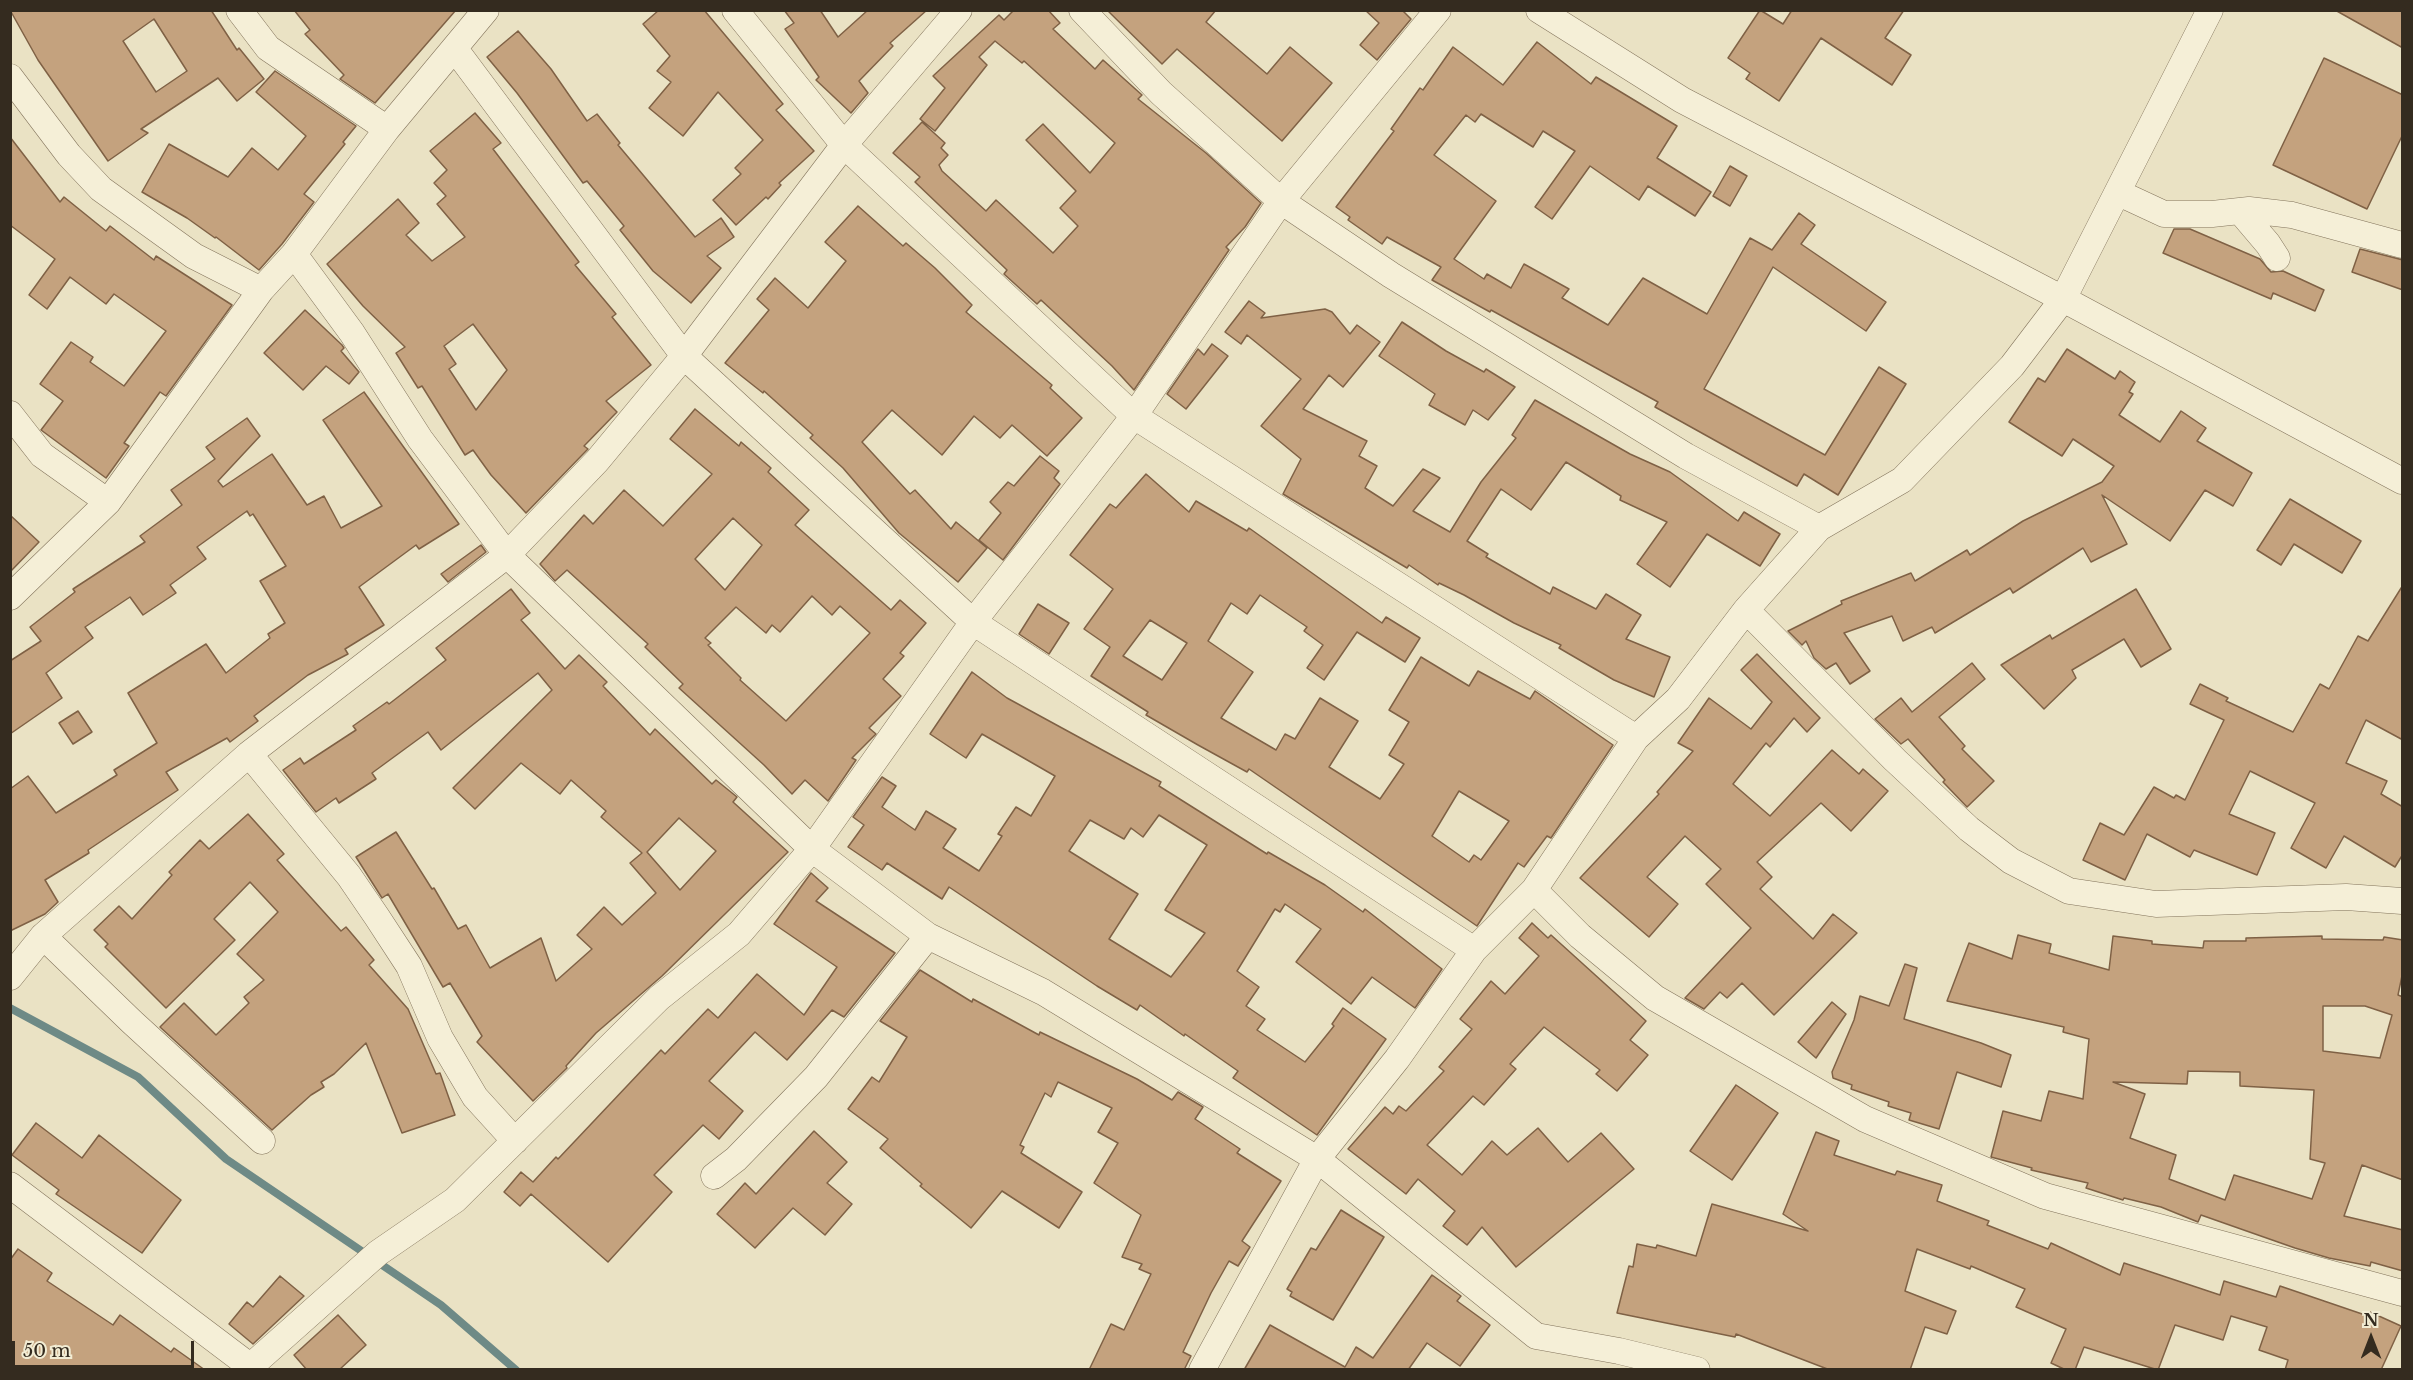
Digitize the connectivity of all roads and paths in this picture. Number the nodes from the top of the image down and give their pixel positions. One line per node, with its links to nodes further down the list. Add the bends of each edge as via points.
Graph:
1 (239, 10): 11 (street, via 268,48)
2 (486, 10): 9 (street)
3 (735, 10): 12 (street)
4 (959, 10): 12 (street)
5 (1082, 10): 14 (street, via 1161,93)
6 (1438, 10): 14 (street)
7 (1539, 10): 20 (street, via 1682,100)
8 (2210, 10): 20 (street)
9 (454, 49): 11 (street); 21 (street)
10 (10, 77): 19 (street, via 69,155 101,189 194,256)
11 (387, 129): 17 (street)
12 (844, 146): 21 (street); 23 (street)
13 (2121, 194): 15 (street, via 2164,214)
14 (1281, 201): 23 (street); 26 (street, via 1391,275 1686,456)
15 (2240, 211): 16 (street, via 2292,215); 18 (street)
16 (2403, 245)
17 (294, 254): 19 (street); 27 (street, via 352,333 420,439)
18 (2277, 258)
19 (261, 290): 25 (street)
20 (2063, 299): 24 (street); 26 (street, via 2012,366 1902,480)
21 (684, 356): 27 (street, via 597,461); 30 (street)
22 (10, 414): 25 (street, via 42,455)
23 (1134, 416): 30 (street); 31 (street)
24 (2403, 481)
25 (108, 502): 28 (street)
26 (1819, 528): 29 (street)
27 (507, 555): 32 (street); 33 (street)
28 (10, 597)
29 (1746, 610): 31 (street, via 1678,699); 35 (street, via 1894,760 1969,829 2011,861 2069,891 2156,904 2346,897)
30 (973, 622): 33 (street); 38 (street)
31 (1636, 738): 34 (street)
32 (249, 754): 36 (street); 41 (street, via 355,884 409,966 440,1038 475,1097)
33 (812, 849): 37 (street); 41 (street, via 739,934 659,998)
34 (1534, 890): 38 (street); 45 (street, via 1580,936 1655,998 1864,1119 2045,1196)
35 (2403, 901)
36 (43, 936): 39 (street); 40 (street)
37 (928, 936): 42 (street, via 1043,992); 43 (street, via 816,1077 736,1160)
38 (1474, 950): 42 (street, via 1397,1059)
39 (10, 976)
40 (262, 1141)
41 (515, 1142): 46 (street, via 455,1200 368,1261)
42 (1317, 1159): 47 (street); 48 (street, via 1536,1336)
43 (714, 1176)
44 (10, 1185): 46 (street)
45 (2403, 1293)
46 (253, 1368)
47 (1202, 1370)
48 (1697, 1370)

